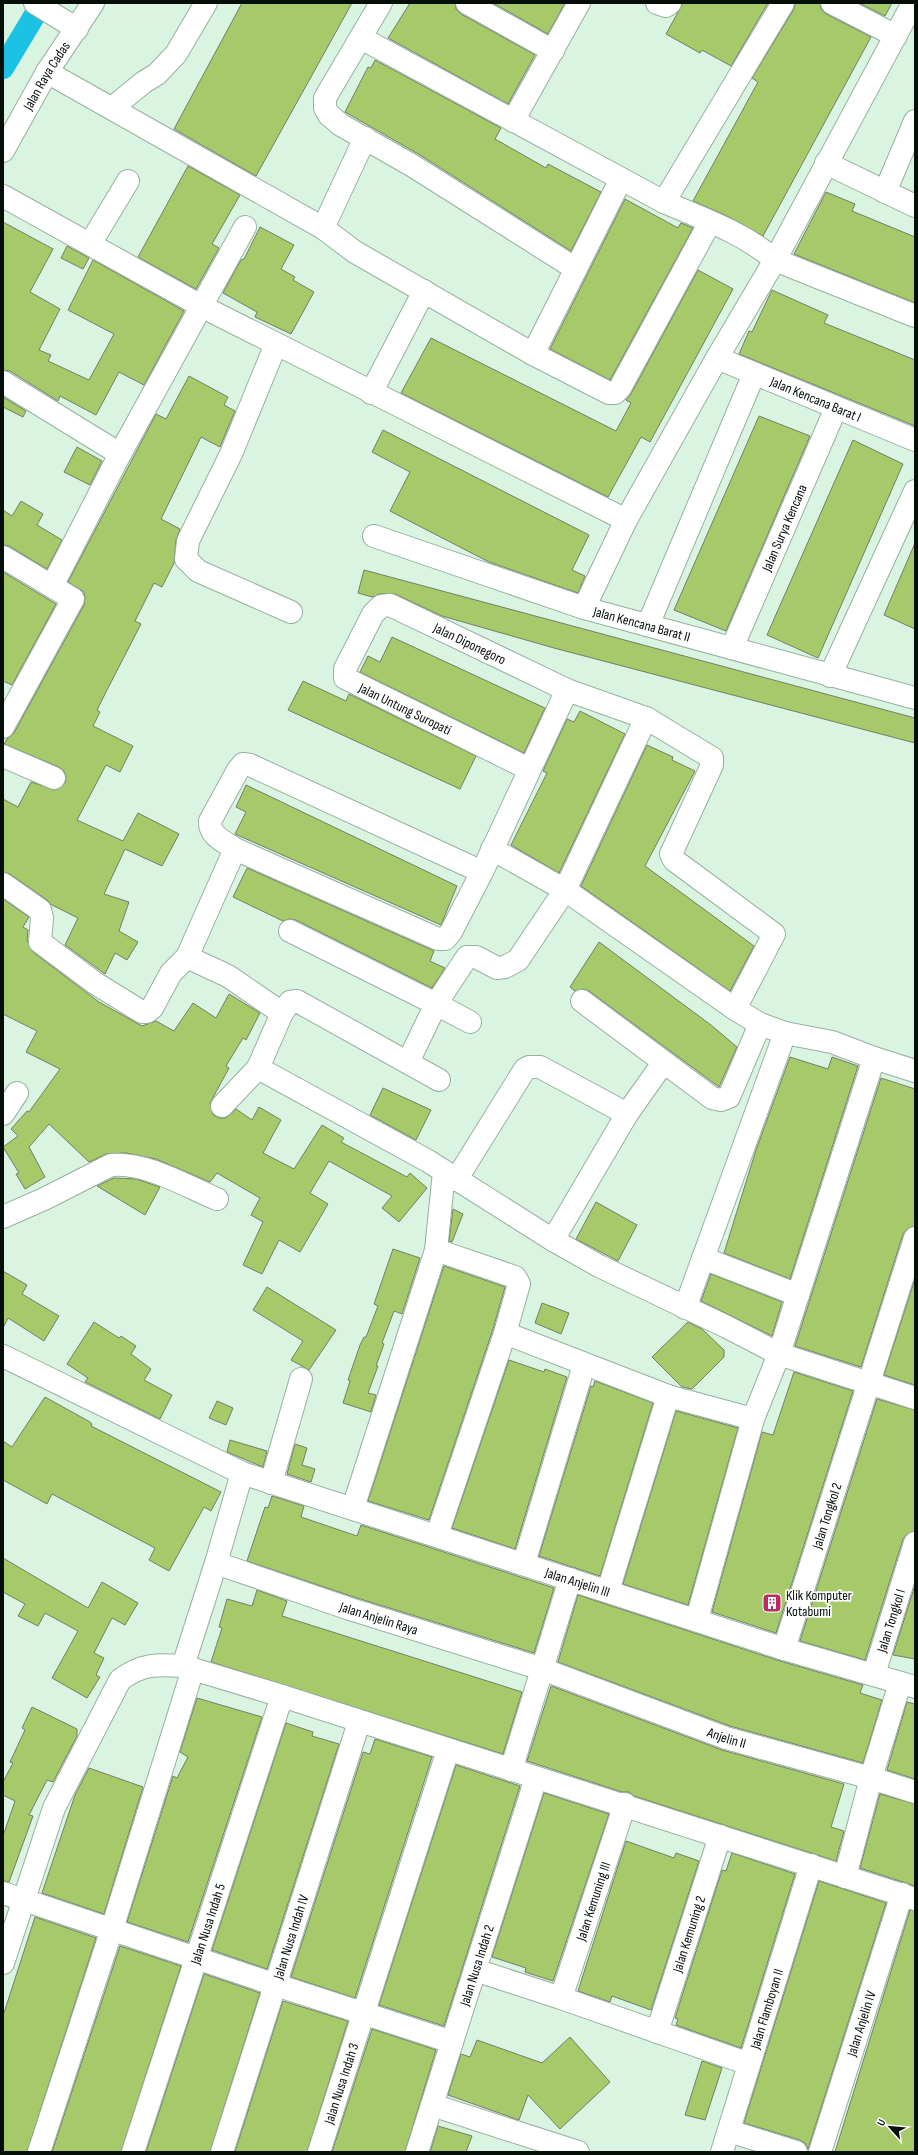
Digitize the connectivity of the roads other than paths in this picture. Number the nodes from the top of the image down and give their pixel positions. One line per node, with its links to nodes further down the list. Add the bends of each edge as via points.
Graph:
1 (35, 3): 12 (street)
2 (93, 3): 12 (street, Jalan Raya Cadas)
3 (206, 3): 17 (street, via 176,54 158,74)
4 (381, 3): 14 (street)
5 (467, 3): 15 (street)
6 (579, 3): 15 (street)
7 (657, 3): 8 (street, via 666,6)
8 (670, 3)
9 (783, 3): 27 (street)
10 (832, 3): 13 (street)
11 (913, 3): 13 (street)
12 (70, 24): 16 (street, Jalan Raya Cadas)
13 (896, 36): 22 (street)
14 (361, 38): 18 (street); 20 (street, via 325,98 325,108 341,125)
15 (553, 51): 18 (street)
16 (47, 72): 17 (street); 21 (street, Jalan Raya Cadas)
17 (112, 108): 31 (street)
18 (513, 121): 23 (street)
19 (915, 121): 25 (street)
20 (365, 138): 31 (street); 34 (street)
21 (3, 151)
22 (826, 163): 25 (street); 33 (street)
23 (621, 178): 27 (street); 34 (street)
24 (128, 181): 32 (street)
25 (885, 192): 28 (street)
26 (3, 196): 32 (street)
27 (664, 202): 29 (street)
28 (915, 206)
29 (710, 222): 33 (street, via 763,250); 39 (street, via 615,393 609,393)
30 (245, 227): 36 (street)
31 (323, 228): 35 (street, via 355,252)
32 (90, 244): 36 (street)
33 (775, 260): 37 (street); 40 (street)
34 (576, 269): 39 (street)
35 (424, 291): 39 (street); 43 (street)
36 (201, 306): 38 (street); 46 (street)
37 (915, 316)
38 (276, 344): 43 (street); 53 (street, via 231,454 188,541 186,559 198,571)
39 (533, 354)
40 (716, 358): 41 (street, Jalan Kencana Barat I); 48 (street)
41 (754, 374): 44 (street, Jalan Kencana Barat I); 55 (street)
42 (3, 382): 46 (street)
43 (371, 393): 48 (street)
44 (836, 408): 45 (street, Jalan Kencana Barat I); 56 (street, Jalan Surya Kencana)
45 (915, 440)
46 (120, 454): 51 (street)
47 (915, 491): 57 (street)
48 (626, 520): 52 (street)
49 (374, 536): 52 (street, Jalan Kencana Barat II)
50 (3, 556): 51 (street)
51 (52, 586): 61 (street, via 70,596 73,602)
52 (584, 608): 55 (street, Jalan Kencana Barat II)
53 (292, 612)
54 (373, 614): 58 (street, Jalan Diponegoro, via 381,606 390,605); 63 (street, Jalan Untung Suropati, via 345,669 345,678)
55 (648, 625): 56 (street, Jalan Kencana Barat II)
56 (732, 648): 57 (street, Jalan Kencana Barat II)
57 (830, 676): 59 (street, Jalan Kencana Barat II)
58 (567, 690): 60 (street, Jalan Diponegoro); 63 (street)
59 (915, 698)
60 (646, 718): 69 (street); 74 (street, Jalan Diponegoro, via 712,758 712,765 670,854 674,860 774,934)
61 (3, 727)
62 (3, 756): 64 (street)
63 (529, 769): 66 (street)
64 (54, 778)
65 (235, 849): 67 (street, via 438,939 445,939 451,932); 67 (street, via 212,833 210,821 243,764); 71 (street)
66 (492, 849): 67 (street); 69 (street)
67 (482, 872)
68 (3, 884): 71 (street, via 40,910 40,942 95,983 142,1012 152,1008 171,973)
69 (565, 890): 73 (street, via 518,960 505,968 497,968 476,957 467,957); 74 (street)
70 (290, 931): 73 (street)
71 (187, 957): 75 (street, via 228,976)
72 (582, 1001): 81 (street)
73 (436, 1004): 76 (street); 80 (street)
74 (735, 1009): 77 (street)
75 (282, 1013): 80 (street, via 290,1002 297,1001); 82 (street)
76 (470, 1022)
77 (760, 1024): 78 (street); 81 (street, via 729,1097 721,1100 712,1098)
78 (785, 1033): 79 (street, via 832,1042); 95 (street)
79 (874, 1058): 83 (street); 96 (street)
80 (408, 1062): 84 (street)
81 (663, 1063): 88 (street)
82 (258, 1068): 86 (street); 89 (street)
83 (915, 1071)
84 (439, 1080)
85 (16, 1093): 87 (street)
86 (222, 1106)
87 (3, 1114)
88 (627, 1114): 89 (street, via 540,1067 528,1066); 93 (street)
89 (450, 1176): 93 (street); 94 (street)
90 (217, 1199): 91 (street, via 150,1171 119,1164 111,1165)
91 (3, 1217)
92 (915, 1238): 103 (street, Jalan Tongkol 2)
93 (553, 1240): 97 (street, via 599,1266)
94 (436, 1250): 98 (street, via 519,1281); 109 (street)
95 (703, 1258): 96 (street); 97 (street)
96 (798, 1295): 99 (street)
97 (685, 1308): 99 (street)
98 (506, 1333): 101 (street); 110 (street)
99 (779, 1354): 103 (street); 106 (street)
100 (3, 1356): 107 (street, Jalan Anjelin III)
101 (584, 1365): 104 (street); 113 (street)
102 (301, 1379): 108 (street)
103 (867, 1383): 105 (street); 117 (street, Jalan Tongkol 2)
104 (668, 1396): 106 (street); 115 (street)
105 (915, 1398)
106 (753, 1419): 116 (street)
107 (242, 1473): 108 (street, Jalan Anjelin III); 112 (street)
108 (270, 1483): 109 (street, Jalan Anjelin III)
109 (353, 1508): 110 (street, Jalan Anjelin III)
110 (437, 1535): 113 (street, Jalan Anjelin III)
111 (915, 1543): 120 (street, Jalan Tongkol I)
112 (216, 1563): 118 (street); 119 (street, Jalan Anjelin Raya, via 347,1608)
113 (524, 1563): 114 (street, Jalan Anjelin III)
114 (570, 1579): 115 (street, Jalan Anjelin III); 119 (street)
115 (608, 1591): 116 (street, Jalan Anjelin III)
116 (697, 1619): 117 (street, Jalan Anjelin III)
117 (784, 1649): 120 (street, Jalan Anjelin III)
118 (188, 1667): 122 (street); 133 (street, via 143,1667 133,1670 120,1680 54,1808); 135 (street)
119 (542, 1669): 125 (street); 127 (street, Anjelin II, via 726,1738)
120 (874, 1674): 121 (street, Jalan Anjelin III)
121 (907, 1685): 127 (street)
122 (282, 1696): 123 (street); 136 (street, Jalan Nusa Indah 5)
123 (359, 1722): 124 (street); 139 (street, Jalan Nusa Indah IV)
124 (448, 1750): 125 (street); 141 (street, Jalan Nusa Indah 3)
125 (511, 1770): 126 (street)
126 (536, 1778): 129 (street); 138 (street, Jalan Nusa Indah 2)
127 (871, 1778): 128 (street, Anjelin II); 132 (street)
128 (915, 1792)
129 (625, 1804): 130 (street); 140 (street, Jalan Kemuning III)
130 (720, 1836): 131 (street); 142 (street, Jalan Kemuning 2)
131 (811, 1865): 132 (street); 144 (street, Jalan Flamboyan II)
132 (845, 1877): 134 (street)
133 (13, 1896): 135 (street); 137 (street)
134 (908, 1896): 156 (street, Jalan Anjelin IV)
135 (112, 1929): 136 (street); 148 (street)
136 (196, 1957): 139 (street); 149 (street, Jalan Nusa Indah 5)
137 (3, 1963)
138 (475, 1970): 140 (street); 143 (street, Jalan Nusa Indah 2)
139 (276, 1985): 141 (street); 150 (street, Jalan Nusa Indah IV)
140 (561, 1998): 142 (street)
141 (362, 2014): 143 (street); 151 (street, Jalan Nusa Indah 3)
142 (657, 2032): 144 (street)
143 (452, 2042): 145 (street, Jalan Nusa Indah 2)
144 (749, 2064): 146 (street, Jalan Flamboyan II)
145 (432, 2105): 147 (street); 152 (street, Jalan Nusa Indah 2)
146 (729, 2131): 154 (street, Jalan Flamboyan II); 155 (street)
147 (520, 2143): 153 (street)
148 (39, 2152)
149 (133, 2152)
150 (222, 2152)
151 (319, 2152)
152 (417, 2152)
153 (578, 2152)
154 (722, 2152)
155 (796, 2152)
156 (820, 2152)

